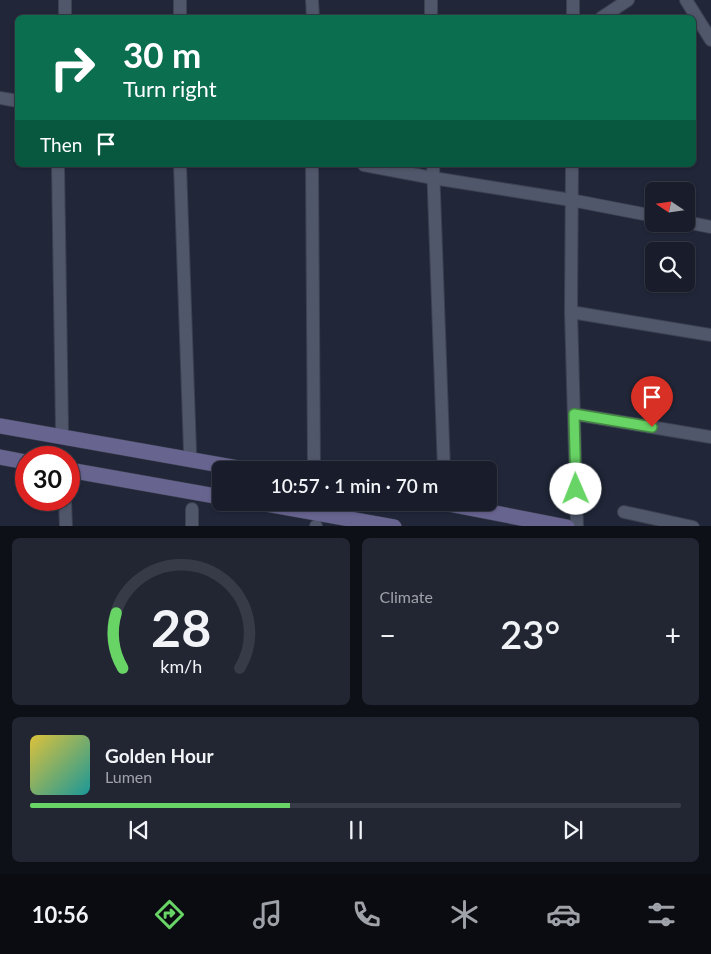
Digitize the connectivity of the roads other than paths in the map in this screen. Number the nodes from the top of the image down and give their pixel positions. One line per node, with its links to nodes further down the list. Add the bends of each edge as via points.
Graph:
1 (65, 0): 8 (street)
2 (180, 0): 9 (street)
3 (312, 0): 10 (street)
4 (431, 0): 11 (street)
5 (573, 0): 12 (street)
6 (628, 0): 13 (street)
7 (686, 0): 14 (street)
8 (66, 15)
9 (180, 15)
10 (313, 15)
11 (431, 15)
12 (573, 15)
13 (606, 15)
14 (695, 15)
15 (696, 16): 16 (street)
16 (711, 40)
17 (0, 98): 18 (street)
18 (15, 100)
19 (58, 167): 33 (street)
20 (180, 167): 35 (street)
21 (312, 167): 38 (street)
22 (387, 167): 24 (street)
23 (572, 167): 25 (street)
24 (433, 171): 25 (street); 39 (street)
25 (571, 200): 26 (street); 29 (street)
26 (645, 214)
27 (695, 224): 28 (street)
28 (711, 227)
29 (571, 312): 30 (street); 31 (street)
30 (711, 335)
31 (574, 414): 34 (street); 52 (street)
32 (0, 426): 40 (main road)
33 (62, 429)
34 (711, 437)
35 (190, 451)
36 (0, 457): 37 (main road)
37 (15, 460)
38 (314, 461)
39 (444, 461)
40 (212, 463)
41 (80, 472): 42 (main road)
42 (212, 495)
43 (192, 509): 49 (street)
44 (65, 511): 48 (street)
45 (306, 511): 50 (main road)
46 (486, 511): 51 (main road)
47 (624, 512): 53 (street)
48 (66, 526)
49 (192, 526)
50 (394, 526)
51 (567, 526)
52 (576, 526)
53 (692, 526)

